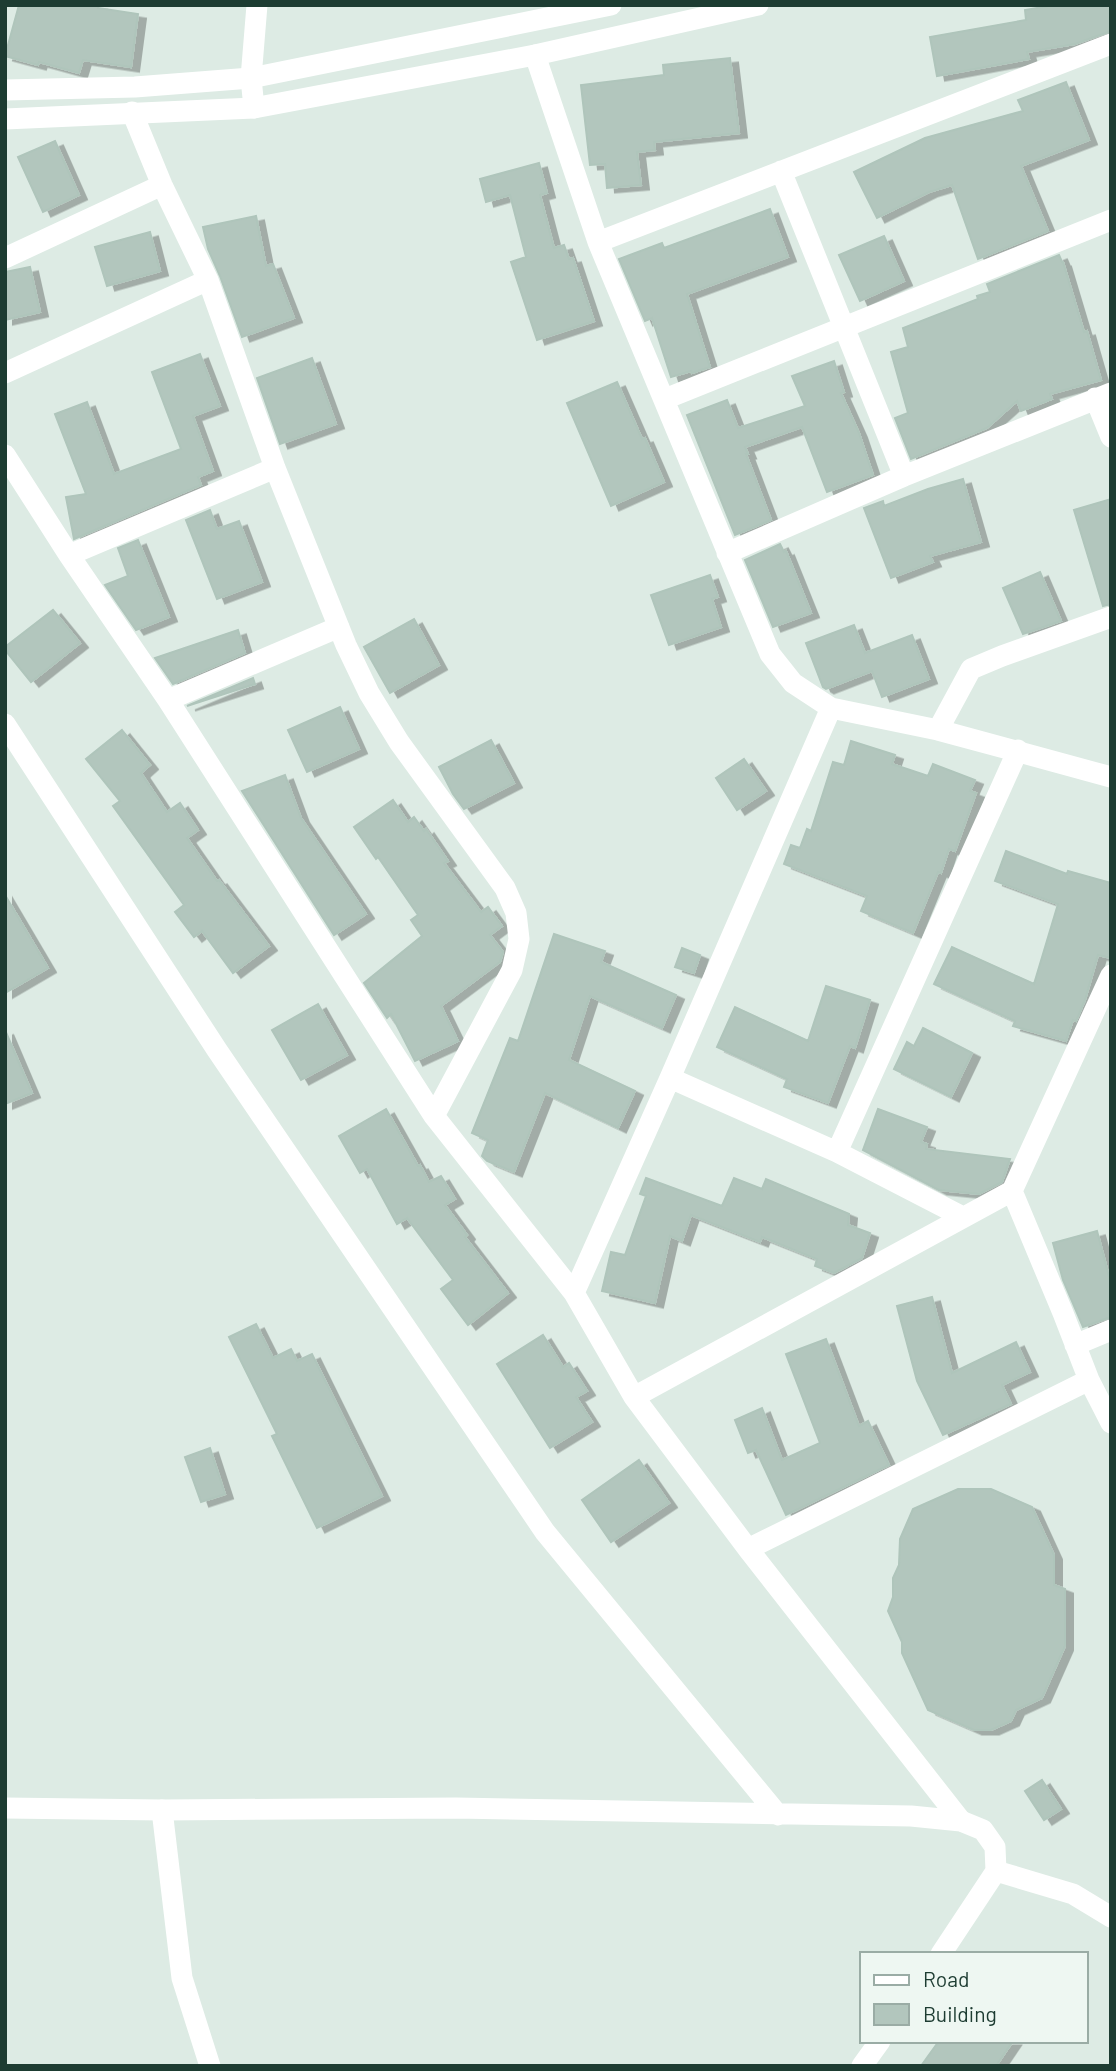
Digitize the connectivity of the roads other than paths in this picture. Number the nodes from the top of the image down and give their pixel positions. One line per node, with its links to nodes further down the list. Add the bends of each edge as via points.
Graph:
1 (257, 5): 6 (street)
2 (611, 5): 6 (street)
3 (758, 5): 5 (street)
4 (1111, 44): 11 (street)
5 (536, 55): 8 (street); 14 (street)
6 (251, 78): 7 (street); 8 (street)
7 (5, 90)
8 (254, 108): 9 (street)
9 (132, 113): 10 (street); 12 (street)
10 (5, 118)
11 (781, 171): 14 (street); 17 (street)
12 (162, 185): 15 (street); 16 (street)
13 (1111, 220): 17 (street)
14 (598, 242): 20 (street)
15 (5, 258)
16 (208, 280): 18 (street); 23 (street)
17 (844, 327): 20 (street); 24 (street)
18 (5, 373)
19 (1103, 395): 21 (street); 24 (street)
20 (665, 399): 25 (street)
21 (1111, 438)
22 (5, 455): 26 (street)
23 (275, 468): 26 (street); 28 (street)
24 (904, 476): 25 (street)
25 (727, 553): 30 (street, via 770,654 793,683)
26 (69, 555): 29 (street)
27 (1111, 617): 32 (street, via 971,669)
28 (339, 627): 29 (street); 37 (street, via 369,693 399,742 505,888 516,913 519,939 512,970)
29 (168, 700): 37 (street)
30 (831, 708): 32 (street); 36 (street)
31 (5, 724): 50 (street, via 217,1049 545,1532)
32 (939, 730): 33 (street)
33 (1018, 750): 34 (street); 38 (street)
34 (1111, 777)
35 (1111, 975): 39 (street)
36 (670, 1078): 38 (street); 41 (street)
37 (434, 1116): 41 (street)
38 (837, 1152): 40 (street)
39 (1012, 1191): 40 (street); 43 (street)
40 (963, 1217): 45 (street)
41 (574, 1293): 45 (street)
42 (1111, 1330): 43 (street)
43 (1075, 1345): 44 (street)
44 (1089, 1380): 46 (street); 47 (street)
45 (634, 1397): 47 (street)
46 (1111, 1423)
47 (748, 1549): 51 (street)
48 (5, 1808): 49 (street)
49 (162, 1810): 50 (street, via 456,1808); 56 (street, via 183,1978)
50 (778, 1815): 51 (street)
51 (961, 1821): 52 (street, via 983,1830 995,1847)
52 (996, 1871): 53 (street, via 1073,1894); 54 (street)
53 (1111, 1917)
54 (942, 1952)
55 (879, 2043): 57 (street)
56 (209, 2066)
57 (862, 2066)

